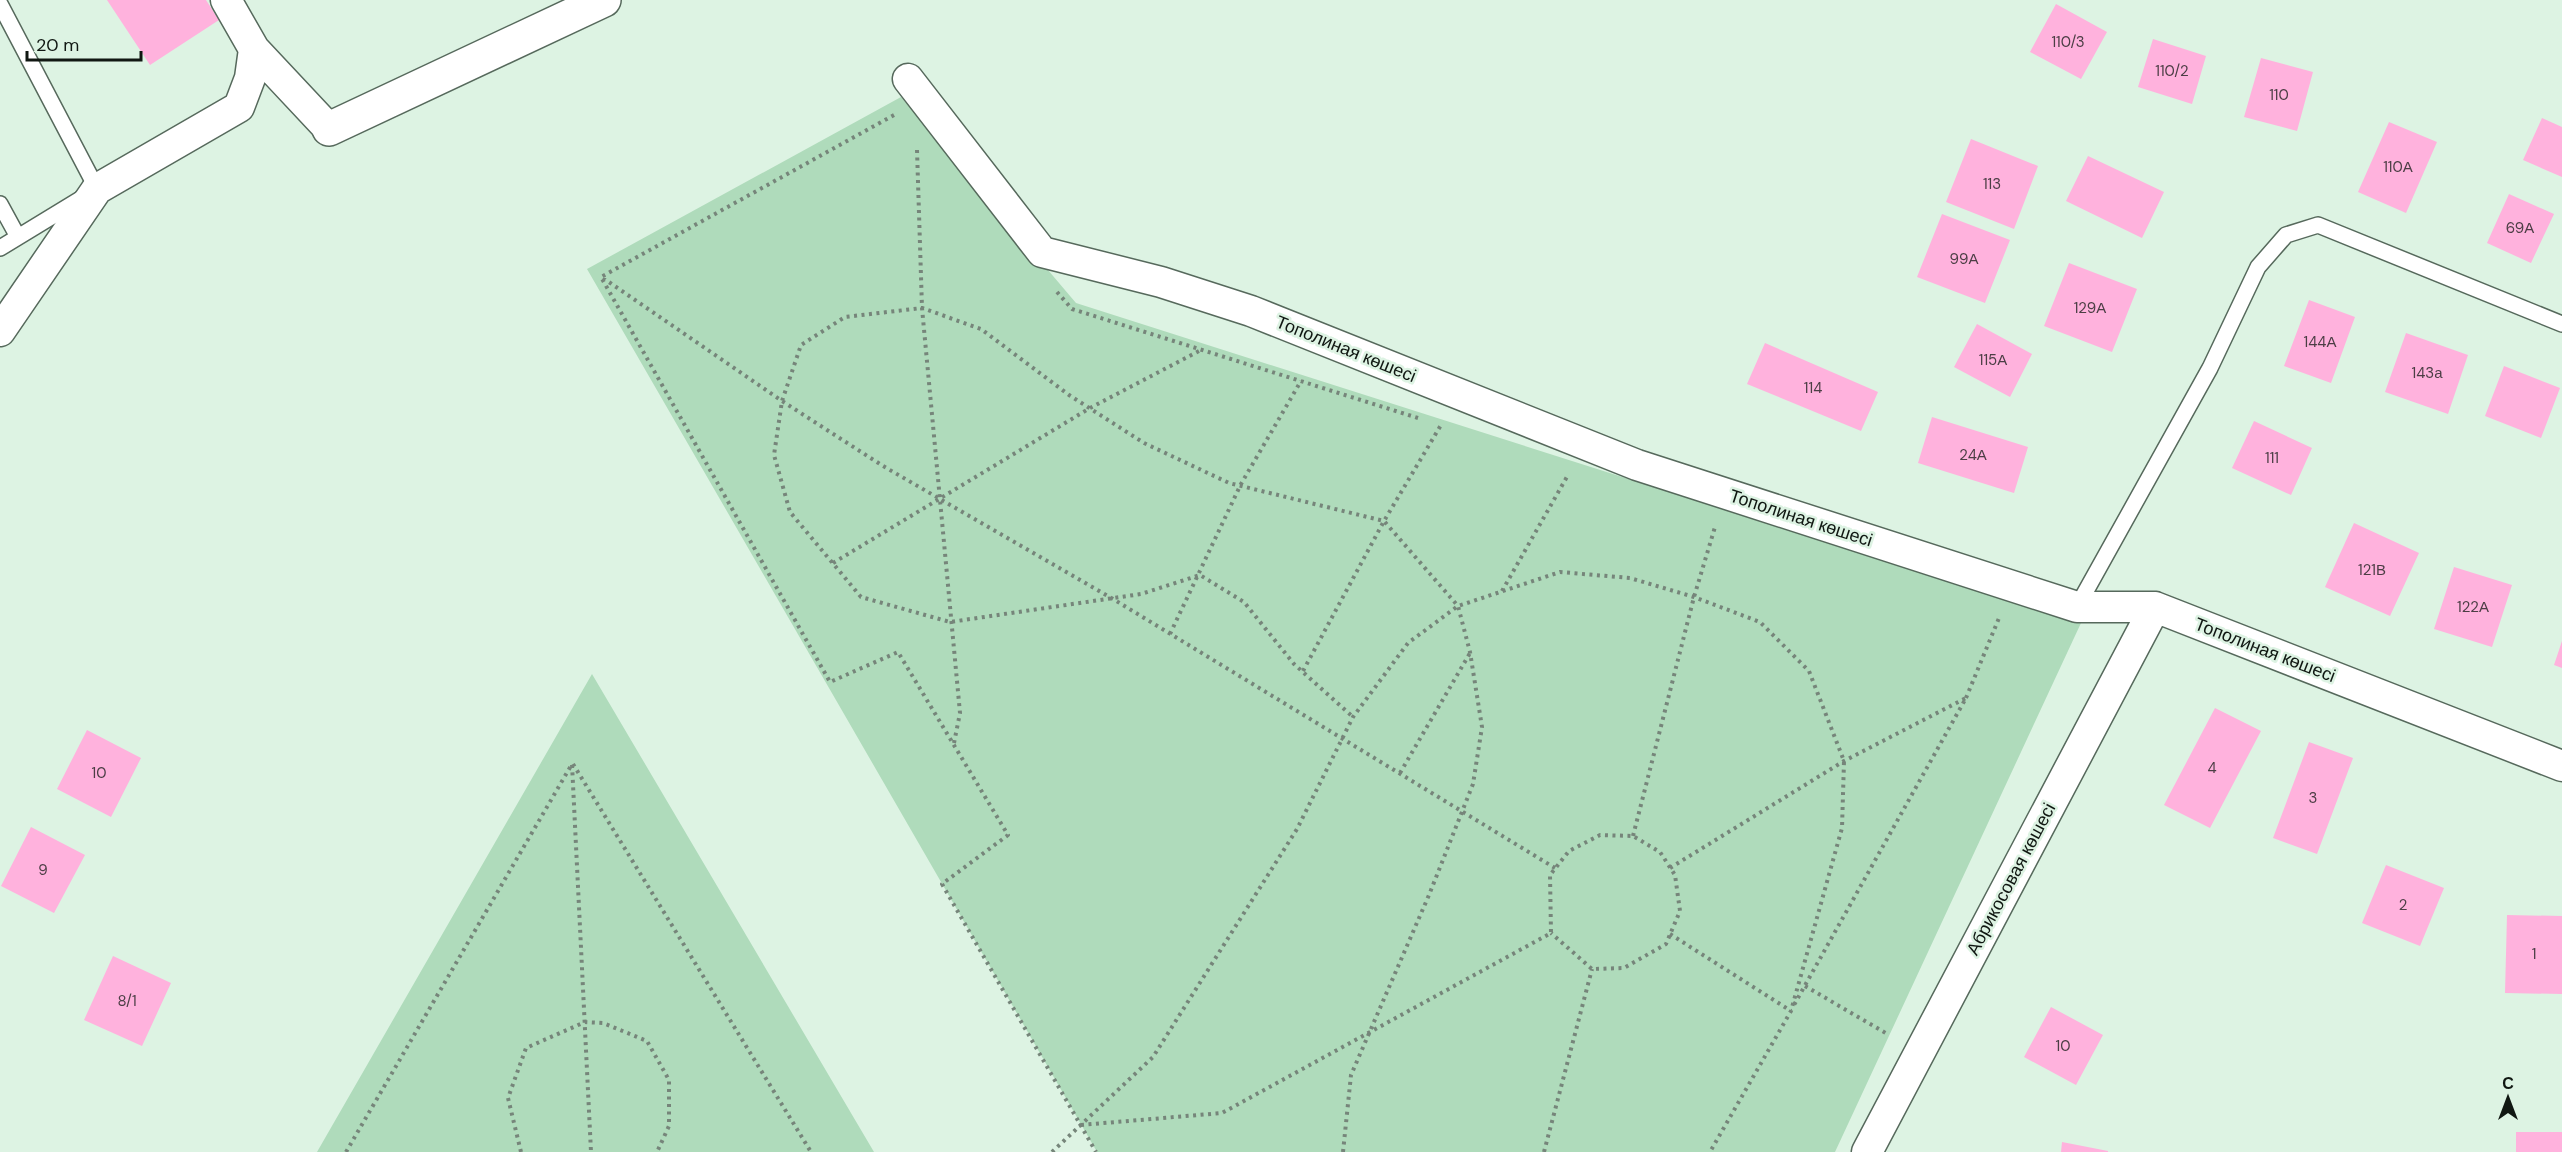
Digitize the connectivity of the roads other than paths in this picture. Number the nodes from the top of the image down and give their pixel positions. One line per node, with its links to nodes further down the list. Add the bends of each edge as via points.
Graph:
1 (226, 0): 4 (street)
2 (604, 0): 6 (street)
3 (0, 4): 7 (lane)
4 (254, 50): 6 (street); 7 (street, via 250,78 239,108)
5 (908, 80): 13 (street, Тополиная көшесі, via 1042,252 1161,282 1251,311 1637,465)
6 (329, 129)
7 (97, 189): 9 (lane); 12 (street)
8 (0, 204): 9 (lane)
9 (18, 237): 10 (lane)
10 (0, 248)
11 (2562, 324): 13 (lane, via 2318,225 2286,235 2258,267 2210,368)
12 (0, 331)
13 (2076, 607): 14 (street, Тополиная көшесі)
14 (2155, 607): 15 (street, Тополиная көшесі); 16 (street, Абрикосовая көшесі)
15 (2562, 766)
16 (1867, 1152)

